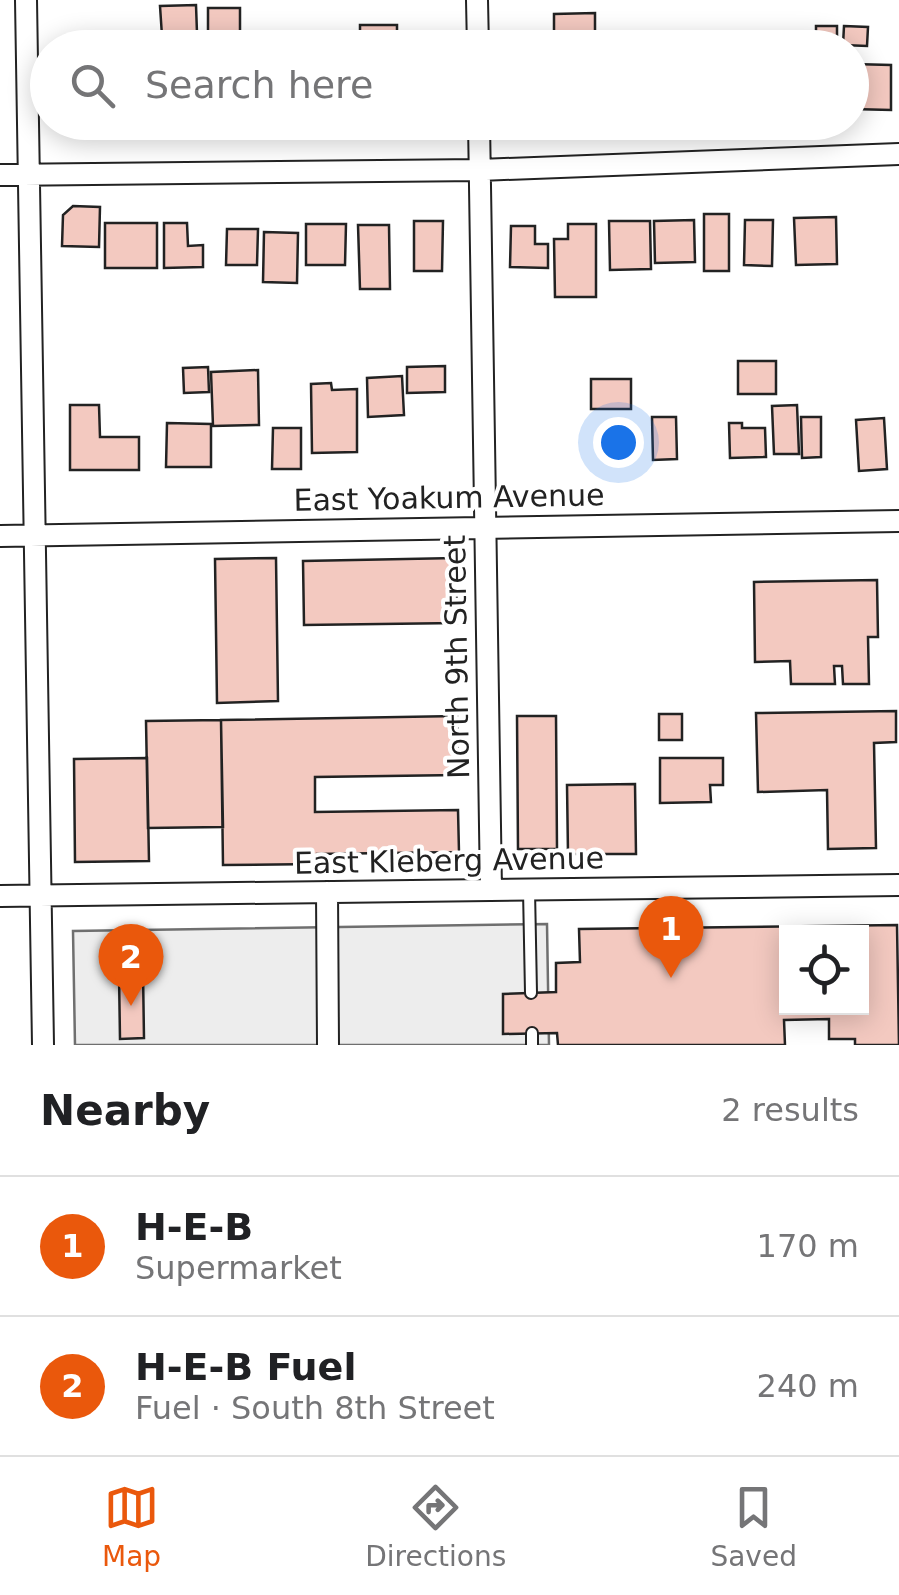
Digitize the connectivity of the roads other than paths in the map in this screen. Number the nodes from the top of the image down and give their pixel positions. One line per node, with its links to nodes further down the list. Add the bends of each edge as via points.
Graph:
1 (26, 0): 8 (street)
2 (478, 0): 3 (street)
3 (478, 30)
4 (479, 140): 6 (street, North 9th Street)
5 (899, 154): 6 (street)
6 (480, 170): 8 (street); 10 (street, North 9th Street)
7 (0, 176): 8 (street)
8 (30, 176): 12 (street)
9 (899, 521): 10 (street, East Yoakum Avenue)
10 (486, 528): 12 (street, East Yoakum Avenue); 14 (street, North 9th Street)
11 (0, 536): 12 (street, East Yoakum Avenue)
12 (34, 536): 18 (street)
13 (899, 885): 15 (street, East Kleberg Avenue)
14 (491, 890): 15 (street, East Kleberg Avenue); 16 (street, East Kleberg Avenue)
15 (528, 890): 19 (lane)
16 (327, 892): 18 (street, East Kleberg Avenue); 21 (street)
17 (0, 896): 18 (street, East Kleberg Avenue)
18 (43, 896): 20 (street)
19 (531, 993)
20 (43, 1045)
21 (328, 1045)

